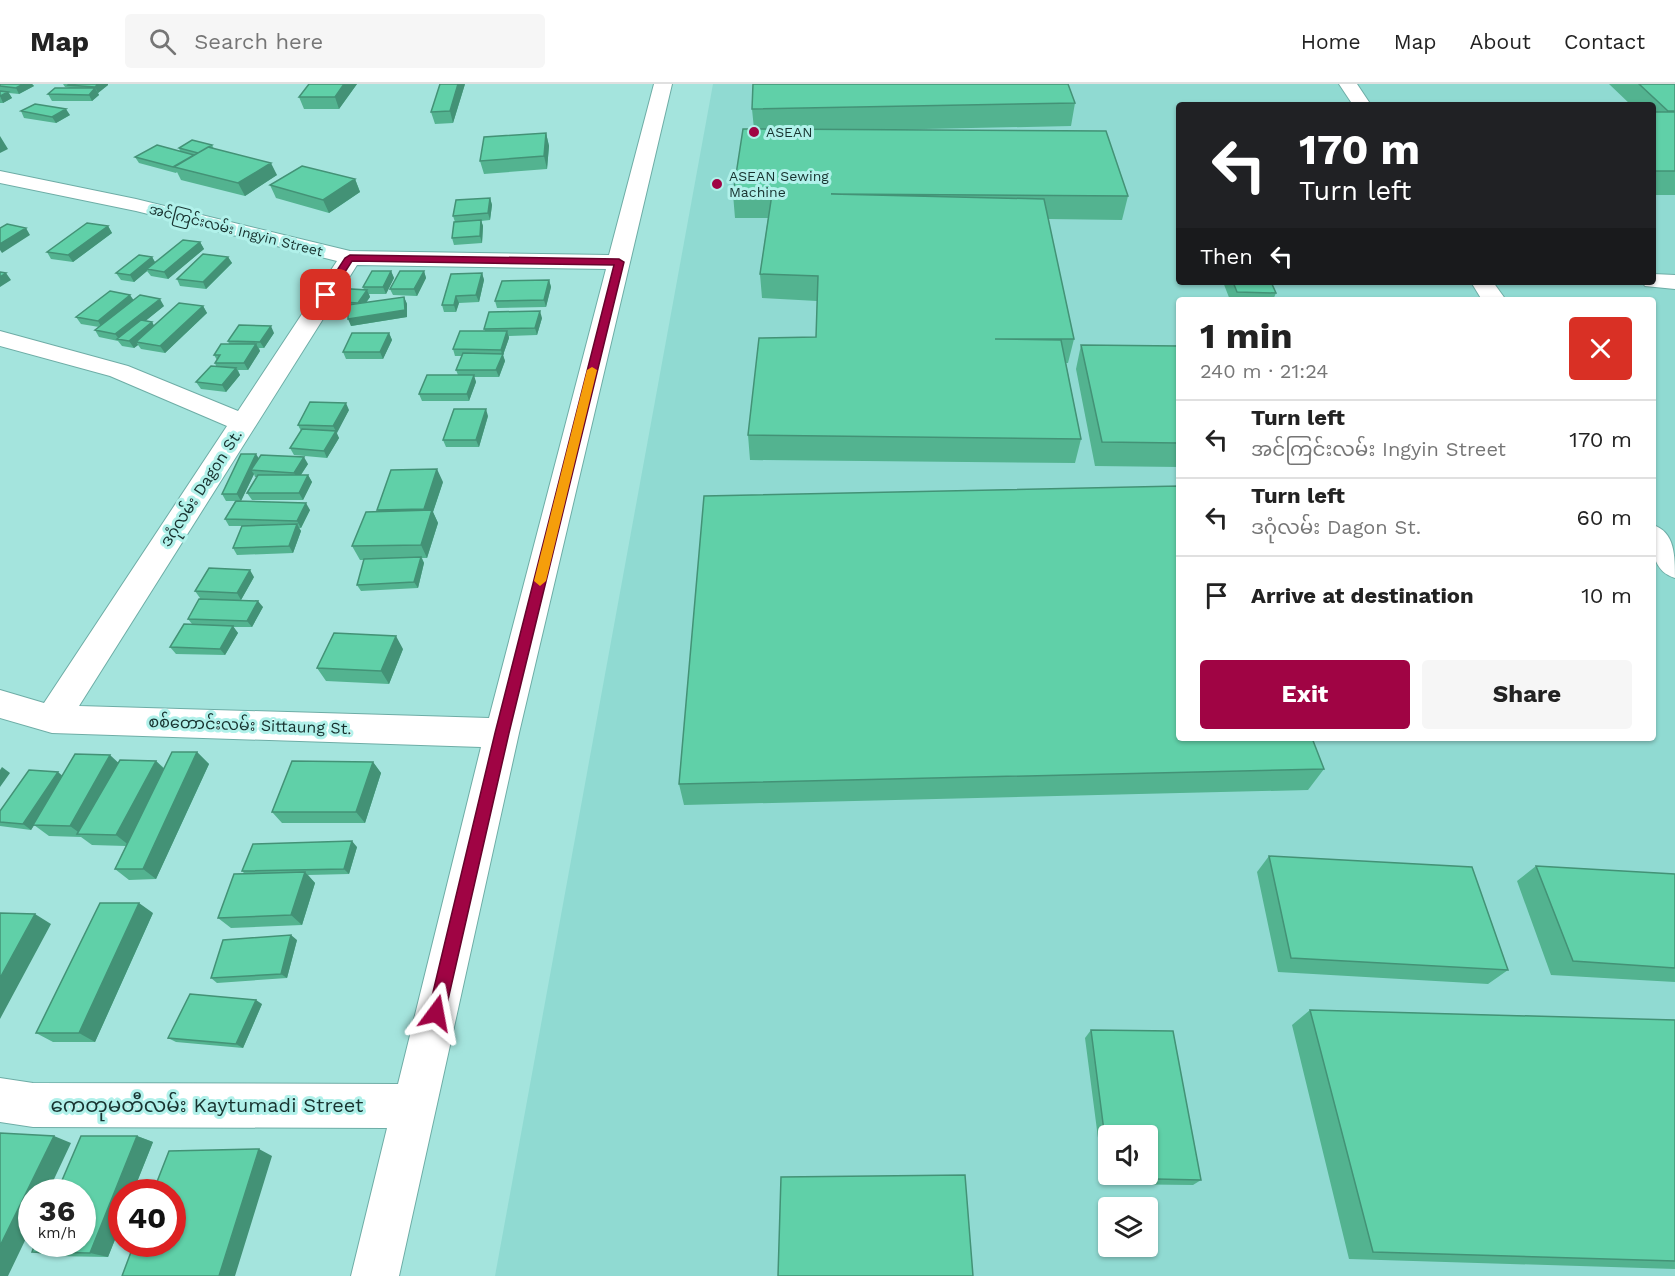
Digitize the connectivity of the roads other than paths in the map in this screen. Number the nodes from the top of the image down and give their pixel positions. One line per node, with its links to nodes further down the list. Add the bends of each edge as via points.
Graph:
1 (663, 84): 6 (street)
2 (1348, 84): 3 (street)
3 (1360, 102)
4 (0, 177): 5 (street, အင်ကြင်းလမ်း Ingyin Street, via 136,205)
5 (350, 258): 6 (street, အင်ကြင်းလမ်း Ingyin Street); 10 (street, ဒဂုံလမ်း Dagon St.)
6 (619, 262): 15 (street)
7 (1656, 282): 8 (street)
8 (1675, 282)
9 (0, 338): 10 (street, via 119,371)
10 (243, 423): 14 (street, ဒဂုံလမ်း Dagon St.)
11 (1656, 539): 12 (street)
12 (1675, 567)
13 (0, 704): 14 (street, စစ်တောင်းလမ်း Sittaung St.)
14 (52, 719): 15 (street, စစ်တောင်းလမ်း Sittaung St.)
15 (502, 733): 17 (street)
16 (0, 1100): 17 (street, ကေတုမတီလမ်း Kaytumadi Street, via 33,1105)
17 (414, 1106): 18 (street)
18 (375, 1276)

